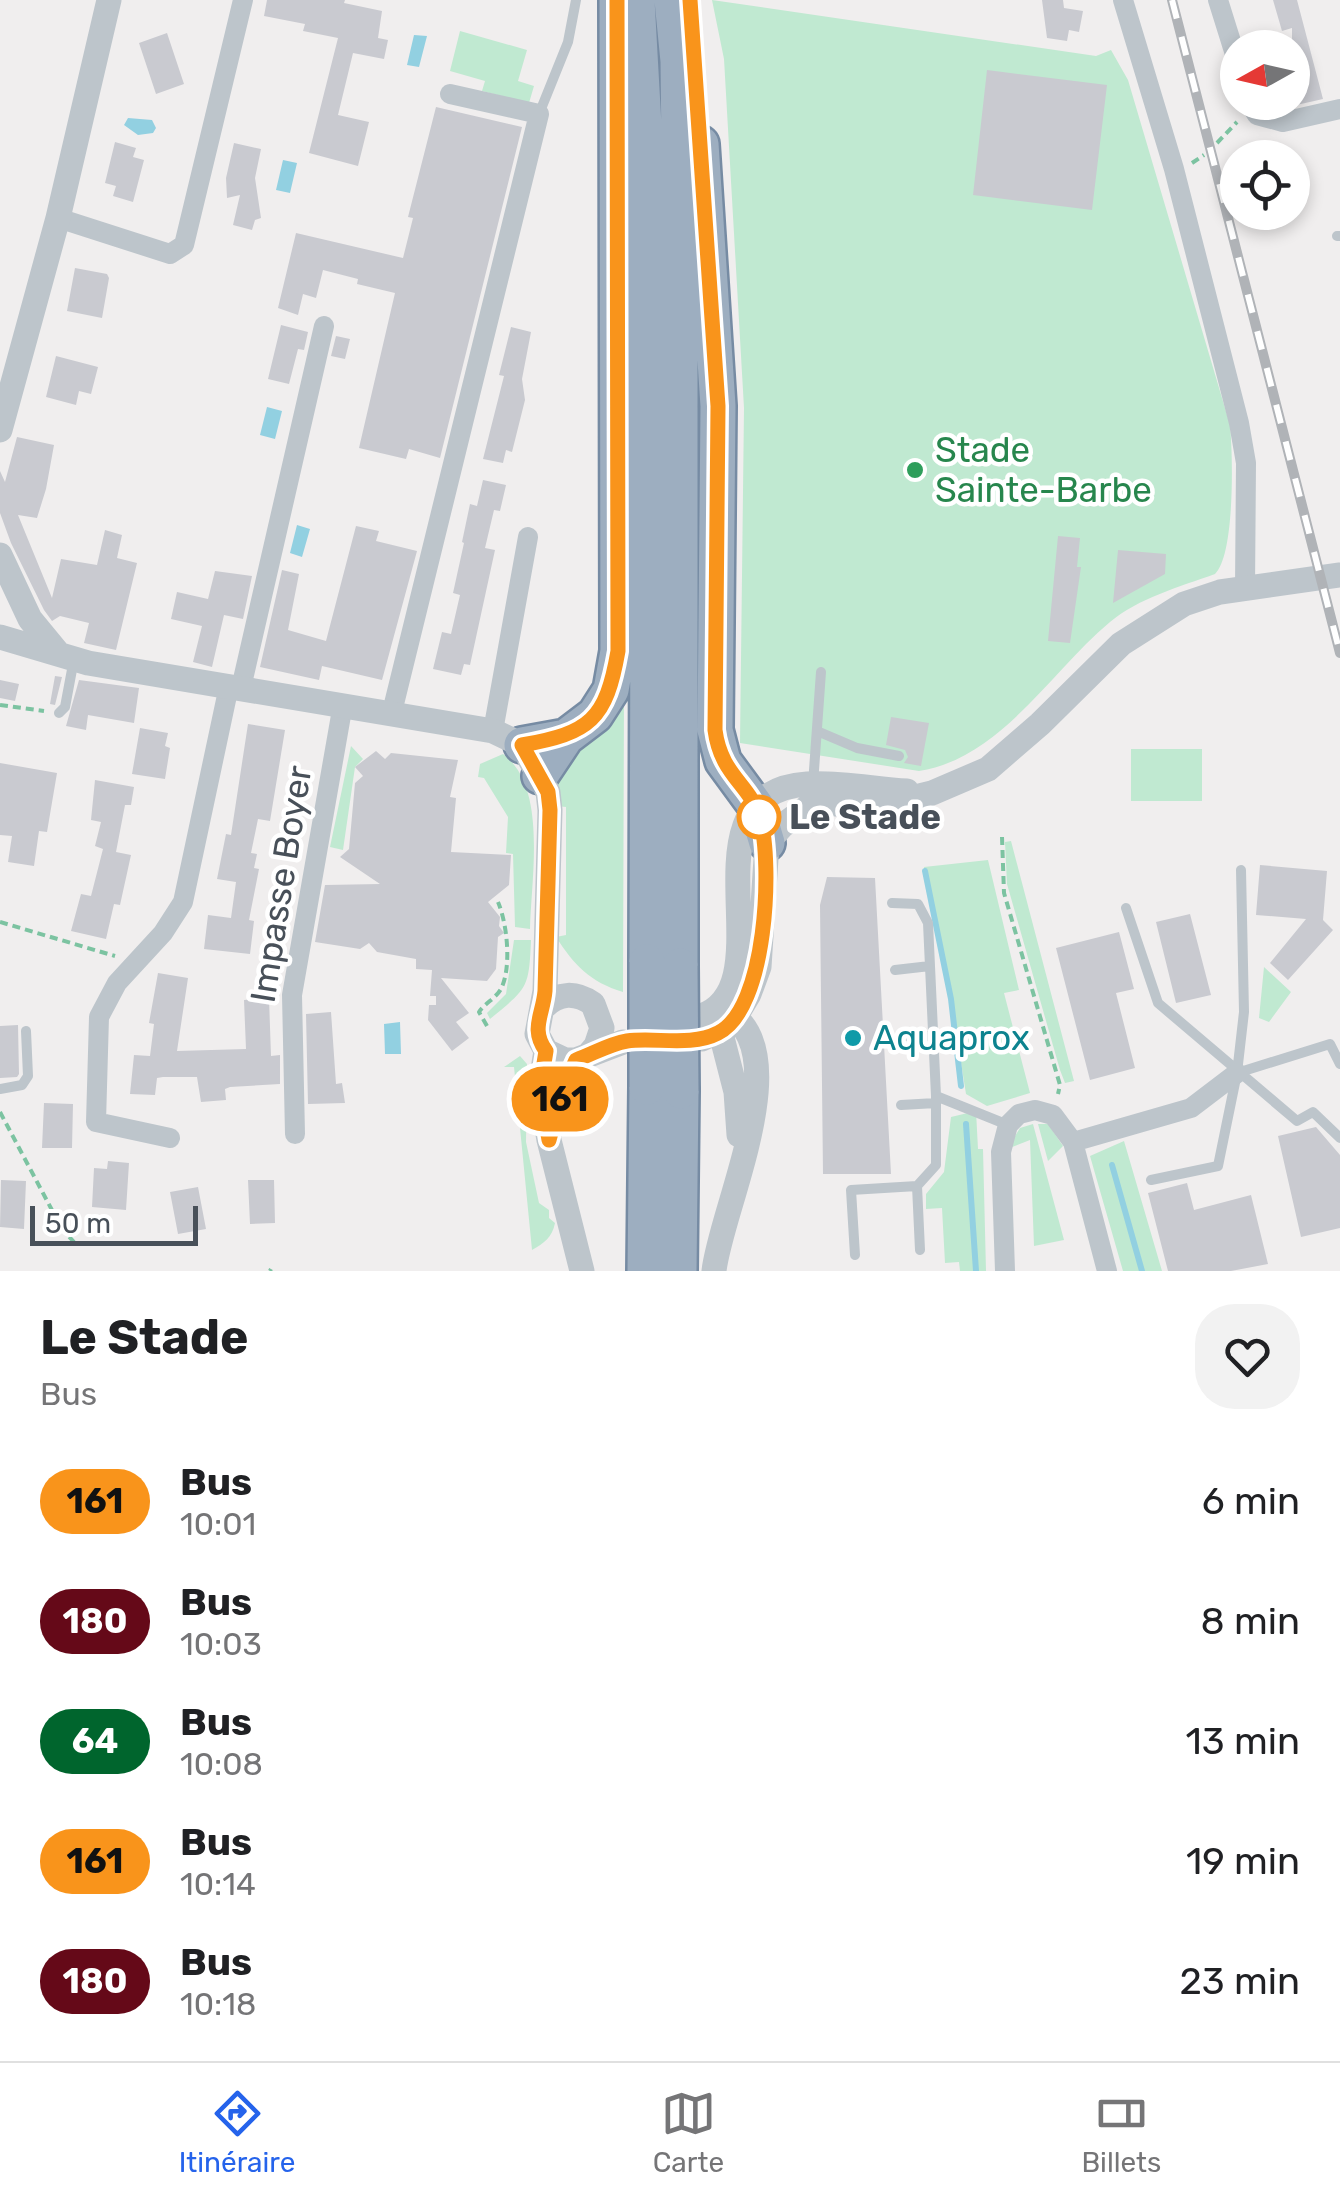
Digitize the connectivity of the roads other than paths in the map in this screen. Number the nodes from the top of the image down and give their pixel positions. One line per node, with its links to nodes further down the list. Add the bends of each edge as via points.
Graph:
1 (109, 0): 15 (street)
2 (243, 0): 15 (street, via 184,245 170,254)
3 (576, 0): 13 (lane, via 568,42)
4 (617, 0): 31 (highway, via 618,651 611,690 595,715)
5 (637, 0): 42 (highway, via 649,215)
6 (672, 0): 42 (highway, via 680,234)
7 (690, 0): 36 (highway, via 718,406 715,730 723,761)
8 (1123, 0): 21 (street, via 1240,424)
9 (1218, 0): 10 (street)
10 (1227, 30)
11 (450, 94): 13 (street)
12 (1340, 108): 14 (street)
13 (539, 114): 28 (street)
14 (1310, 116)
15 (58, 218): 17 (street)
16 (324, 326): 26 (street)
17 (0, 430)
18 (528, 537): 32 (street)
19 (0, 555): 22 (street)
20 (1340, 575): 21 (street)
21 (1245, 588): 35 (street, via 1200,598 1141,629 997,762 932,792)
22 (30, 619): 23 (street, via 26,632); 24 (street)
23 (7, 639): 24 (street)
24 (66, 656): 26 (street); 29 (lane, via 65,707)
25 (822, 672): 30 (lane)
26 (235, 687): 27 (street); 63 (street, via 183,902 117,983 99,1017 96,1122)
27 (343, 704): 28 (street); 62 (street, Impasse Boyer, via 292,996)
28 (392, 712): 32 (street)
29 (59, 713)
30 (817, 732): 33 (lane); 35 (lane)
31 (566, 737): 32 (highway); 34 (highway)
32 (507, 738): 34 (street)
33 (899, 756)
34 (540, 776): 41 (street, via 550,810)
35 (813, 795): 36 (street, via 773,794); 37 (street)
36 (756, 806): 37 (highway); 48 (street, via 742,830 735,978)
37 (767, 843): 48 (street, via 758,967)
38 (1241, 870): 56 (lane, via 1244,1012)
39 (892, 904): 43 (lane, via 918,904 928,924)
40 (1126, 908): 56 (lane, via 1158,1002)
41 (533, 934): 45 (street); 46 (street)
42 (664, 964): 58 (highway, bridge)
43 (930, 966): 44 (lane); 51 (lane)
44 (895, 970)
45 (592, 1005): 46 (street, via 569,994); 47 (street); 54 (street, via 601,1018 601,1038)
46 (544, 1007): 53 (street, via 536,1026)
47 (623, 1016)
48 (715, 1022): 74 (street, via 751,1046 756,1078 749,1146)
49 (26, 1032): 57 (lane, via 28,1076)
50 (900, 1036): 51 (lane)
51 (933, 1036): 59 (lane)
52 (622, 1042): 54 (street)
53 (546, 1051): 54 (street, via 565,1060); 65 (street, via 540,1088)
54 (583, 1056): 65 (street, via 562,1092)
55 (1340, 1064): 56 (lane, via 1330,1044)
56 (1236, 1073): 64 (lane, via 1297,1121 1313,1112); 66 (street, via 1191,1108); 67 (lane, via 1218,1166)
57 (0, 1089)
58 (664, 1089): 72 (highway); 73 (highway)
59 (936, 1100): 60 (lane); 61 (lane); 68 (lane, via 936,1166)
60 (900, 1105)
61 (1008, 1125): 66 (street, via 1036,1110 1053,1115); 75 (street, via 1001,1152)
62 (294, 1134)
63 (170, 1138)
64 (1340, 1138)
65 (549, 1140): 71 (street)
66 (1073, 1142): 76 (street)
67 (1150, 1180)
68 (917, 1186): 69 (lane); 70 (lane, via 851,1190)
69 (920, 1250)
70 (856, 1255)
71 (582, 1271)
72 (645, 1271)
73 (678, 1271)
74 (714, 1271)
75 (1005, 1271)
76 (1108, 1271)

